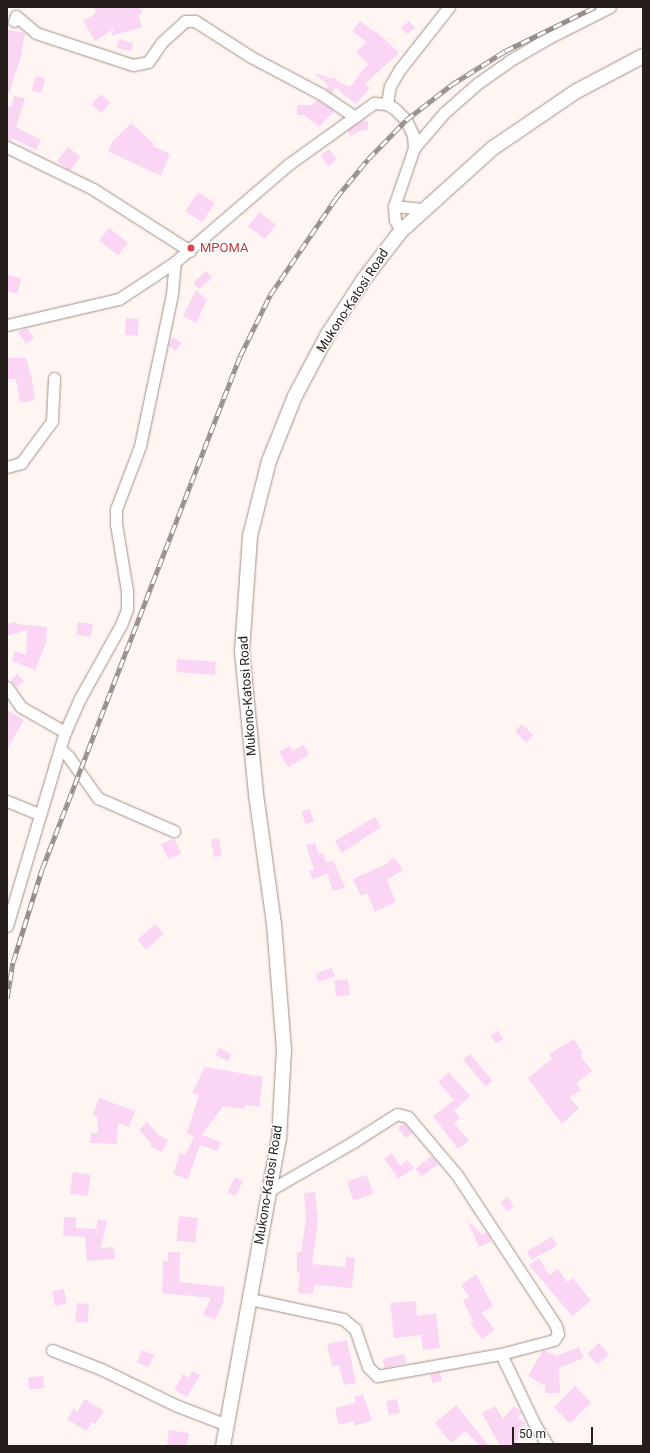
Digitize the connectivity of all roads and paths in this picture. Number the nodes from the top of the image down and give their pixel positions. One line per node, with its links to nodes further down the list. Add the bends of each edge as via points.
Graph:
1 (17, 7): 4 (street)
2 (449, 7): 6 (street, via 400,69 390,86)
3 (610, 7): 9 (street, via 542,42 478,83 444,113)
4 (11, 20): 7 (street, via 16,16 36,33 133,65 148,62 162,42 174,31 186,21 195,21 251,57 322,94)
5 (643, 56): 11 (main road, Mukono-Katosi Road, via 575,92 523,127 493,148)
6 (386, 104): 7 (street, via 374,103); 9 (street, via 406,120 413,135)
7 (354, 116): 13 (street, via 289,164)
8 (7, 147): 13 (street, via 94,189)
9 (414, 148): 10 (street)
10 (394, 206): 11 (street); 12 (street, via 394,220)
11 (424, 209): 12 (main road, Mukono-Katosi Road)
12 (400, 232): 25 (main road, Mukono-Katosi Road, via 364,279 332,328 295,396 269,461 250,536 242,651 274,924 284,1050 279,1139)
13 (190, 251): 14 (street)
14 (175, 262): 15 (street, via 119,299); 19 (street, via 172,294 140,446 116,509 127,609)
15 (7, 325)
16 (54, 378): 17 (street, via 52,421 21,463)
17 (7, 467)
18 (7, 688): 19 (street, via 21,707)
19 (65, 732): 20 (street)
20 (60, 749): 22 (street); 23 (street, via 98,798)
21 (7, 801): 22 (street)
22 (40, 814): 24 (street)
23 (174, 831)
24 (7, 926)
25 (270, 1190): 26 (main road, Mukono-Katosi Road); 28 (street, via 397,1114 408,1117 457,1175 556,1326 558,1334 554,1340)
26 (250, 1300): 28 (street, via 343,1319 355,1329 368,1367 377,1376); 29 (main road, Mukono-Katosi Road)
27 (52, 1350): 29 (street, via 101,1369 175,1405)
28 (501, 1354): 31 (street, via 534,1423)
29 (227, 1426): 30 (main road, Mukono-Katosi Road)
30 (223, 1446)
31 (548, 1446)

